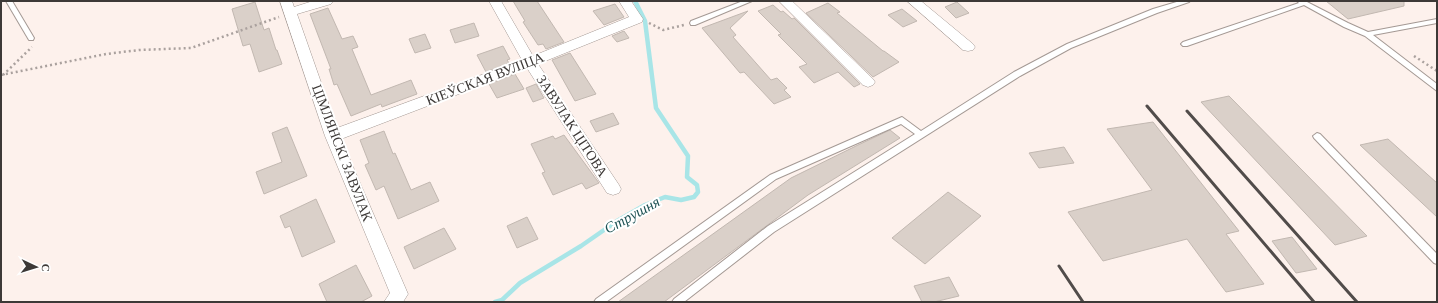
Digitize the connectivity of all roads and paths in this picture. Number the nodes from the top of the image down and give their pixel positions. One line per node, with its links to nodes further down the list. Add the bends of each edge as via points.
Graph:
1 (10, 1): 15 (lane)
2 (327, 1): 10 (street)
3 (495, 1): 18 (street, ЗАВУЛАК ЦІТОВА)
4 (625, 1): 11 (street)
5 (749, 1): 13 (lane)
6 (785, 1): 20 (street)
7 (913, 1): 17 (street)
8 (1187, 1): 22 (lane, via 1155,11 1069,46 1017,74)
9 (1305, 2): 14 (lane); 16 (lane)
10 (289, 7): 19 (path, via 191,48 106,54); 23 (street, ЦІМЛЯНСКІ ЗАВУЛАК)
11 (637, 20): 13 (path, via 663,30); 18 (street, КІЕЎСКАЯ ВУЛІЦА)
12 (1437, 21): 14 (lane)
13 (693, 23)
14 (1367, 34): 21 (lane)
15 (31, 38): 19 (path, via 32,48)
16 (1185, 44)
17 (968, 47)
18 (530, 62): 23 (street, КІЕЎСКАЯ ВУЛІЦА); 25 (street, ЗАВУЛАК ЦІТОВА)
19 (1, 76)
20 (868, 82)
21 (1437, 88)
22 (921, 135): 28 (lane, via 902,120 773,177); 29 (lane, via 771,229)
23 (332, 136): 27 (street, ЦІМЛЯНСКІ ЗАВУЛАК, via 399,294)
24 (1316, 136): 26 (lane)
25 (613, 189)
26 (1437, 260)
27 (393, 302)
28 (599, 302)
29 (677, 302)

